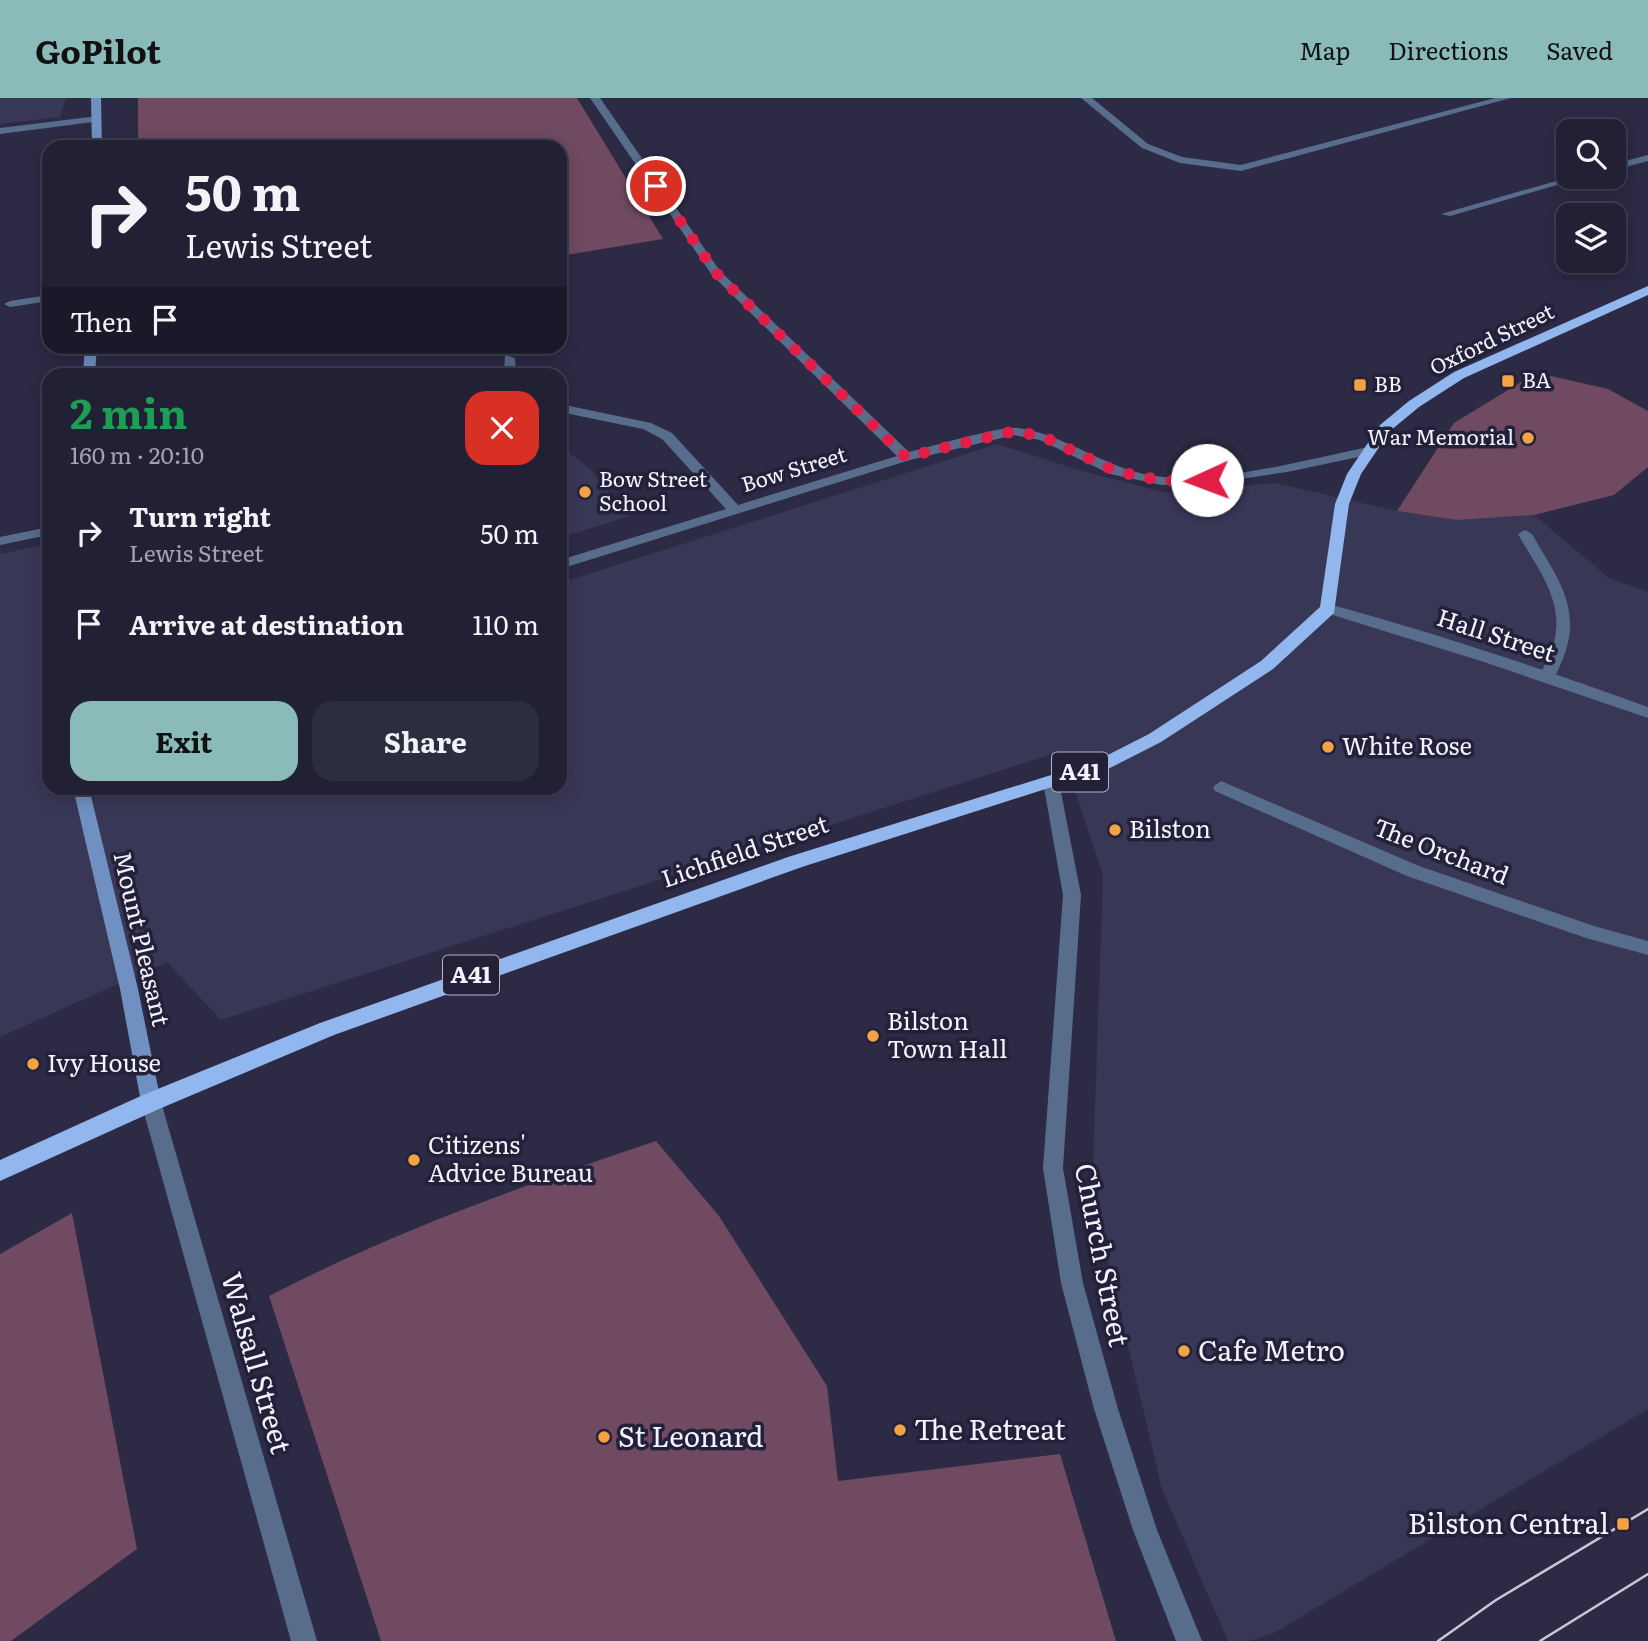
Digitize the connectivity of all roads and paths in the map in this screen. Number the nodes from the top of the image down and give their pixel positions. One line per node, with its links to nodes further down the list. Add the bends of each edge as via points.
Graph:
1 (96, 98): 5 (main road)
2 (595, 98): 19 (street, via 716,273)
3 (1086, 98): 4 (street, via 1144,146 1180,160 1241,168)
4 (1506, 98)
5 (98, 119): 6 (street); 7 (main road)
6 (0, 131)
7 (97, 140)
8 (1648, 158): 9 (street)
9 (1626, 164)
10 (1556, 184): 11 (street)
11 (1446, 214)
12 (1648, 290): 18 (highway, Oxford Street, via 1459,375 1385,428)
13 (42, 299): 14 (street)
14 (10, 304)
15 (509, 358): 16 (street)
16 (510, 368)
17 (567, 409): 20 (street, via 647,426 667,436)
18 (1368, 451): 19 (street, Bow Street, via 1207,480 1163,481 1115,471 1044,437 1014,431); 25 (highway, Oxford Street, via 1342,504)
19 (906, 457): 20 (street, Bow Street)
20 (735, 510): 24 (street, Bow Street)
21 (42, 532): 23 (street)
22 (1525, 534): 26 (street, via 1564,618 1563,637)
23 (0, 541)
24 (567, 563)
25 (1328, 609): 26 (street, Hall Street); 28 (highway, Lichfield Street / A41, via 1267,665 1155,738 1102,765)
26 (1547, 677): 27 (street, Hall Street)
27 (1648, 713)
28 (1051, 782): 32 (highway, Lichfield Street / A41, via 795,862 472,975); 35 (street, Church Street, via 1072,895 1053,1168 1072,1283 1106,1409 1145,1530)
29 (1221, 788): 31 (street, The Orchard, via 1413,871)
30 (83, 795): 32 (main road, Mount Pleasant)
31 (1648, 948)
32 (151, 1102): 33 (highway, A41); 34 (street, Walsall Street)
33 (0, 1171)
34 (304, 1641)
35 (1189, 1641)

